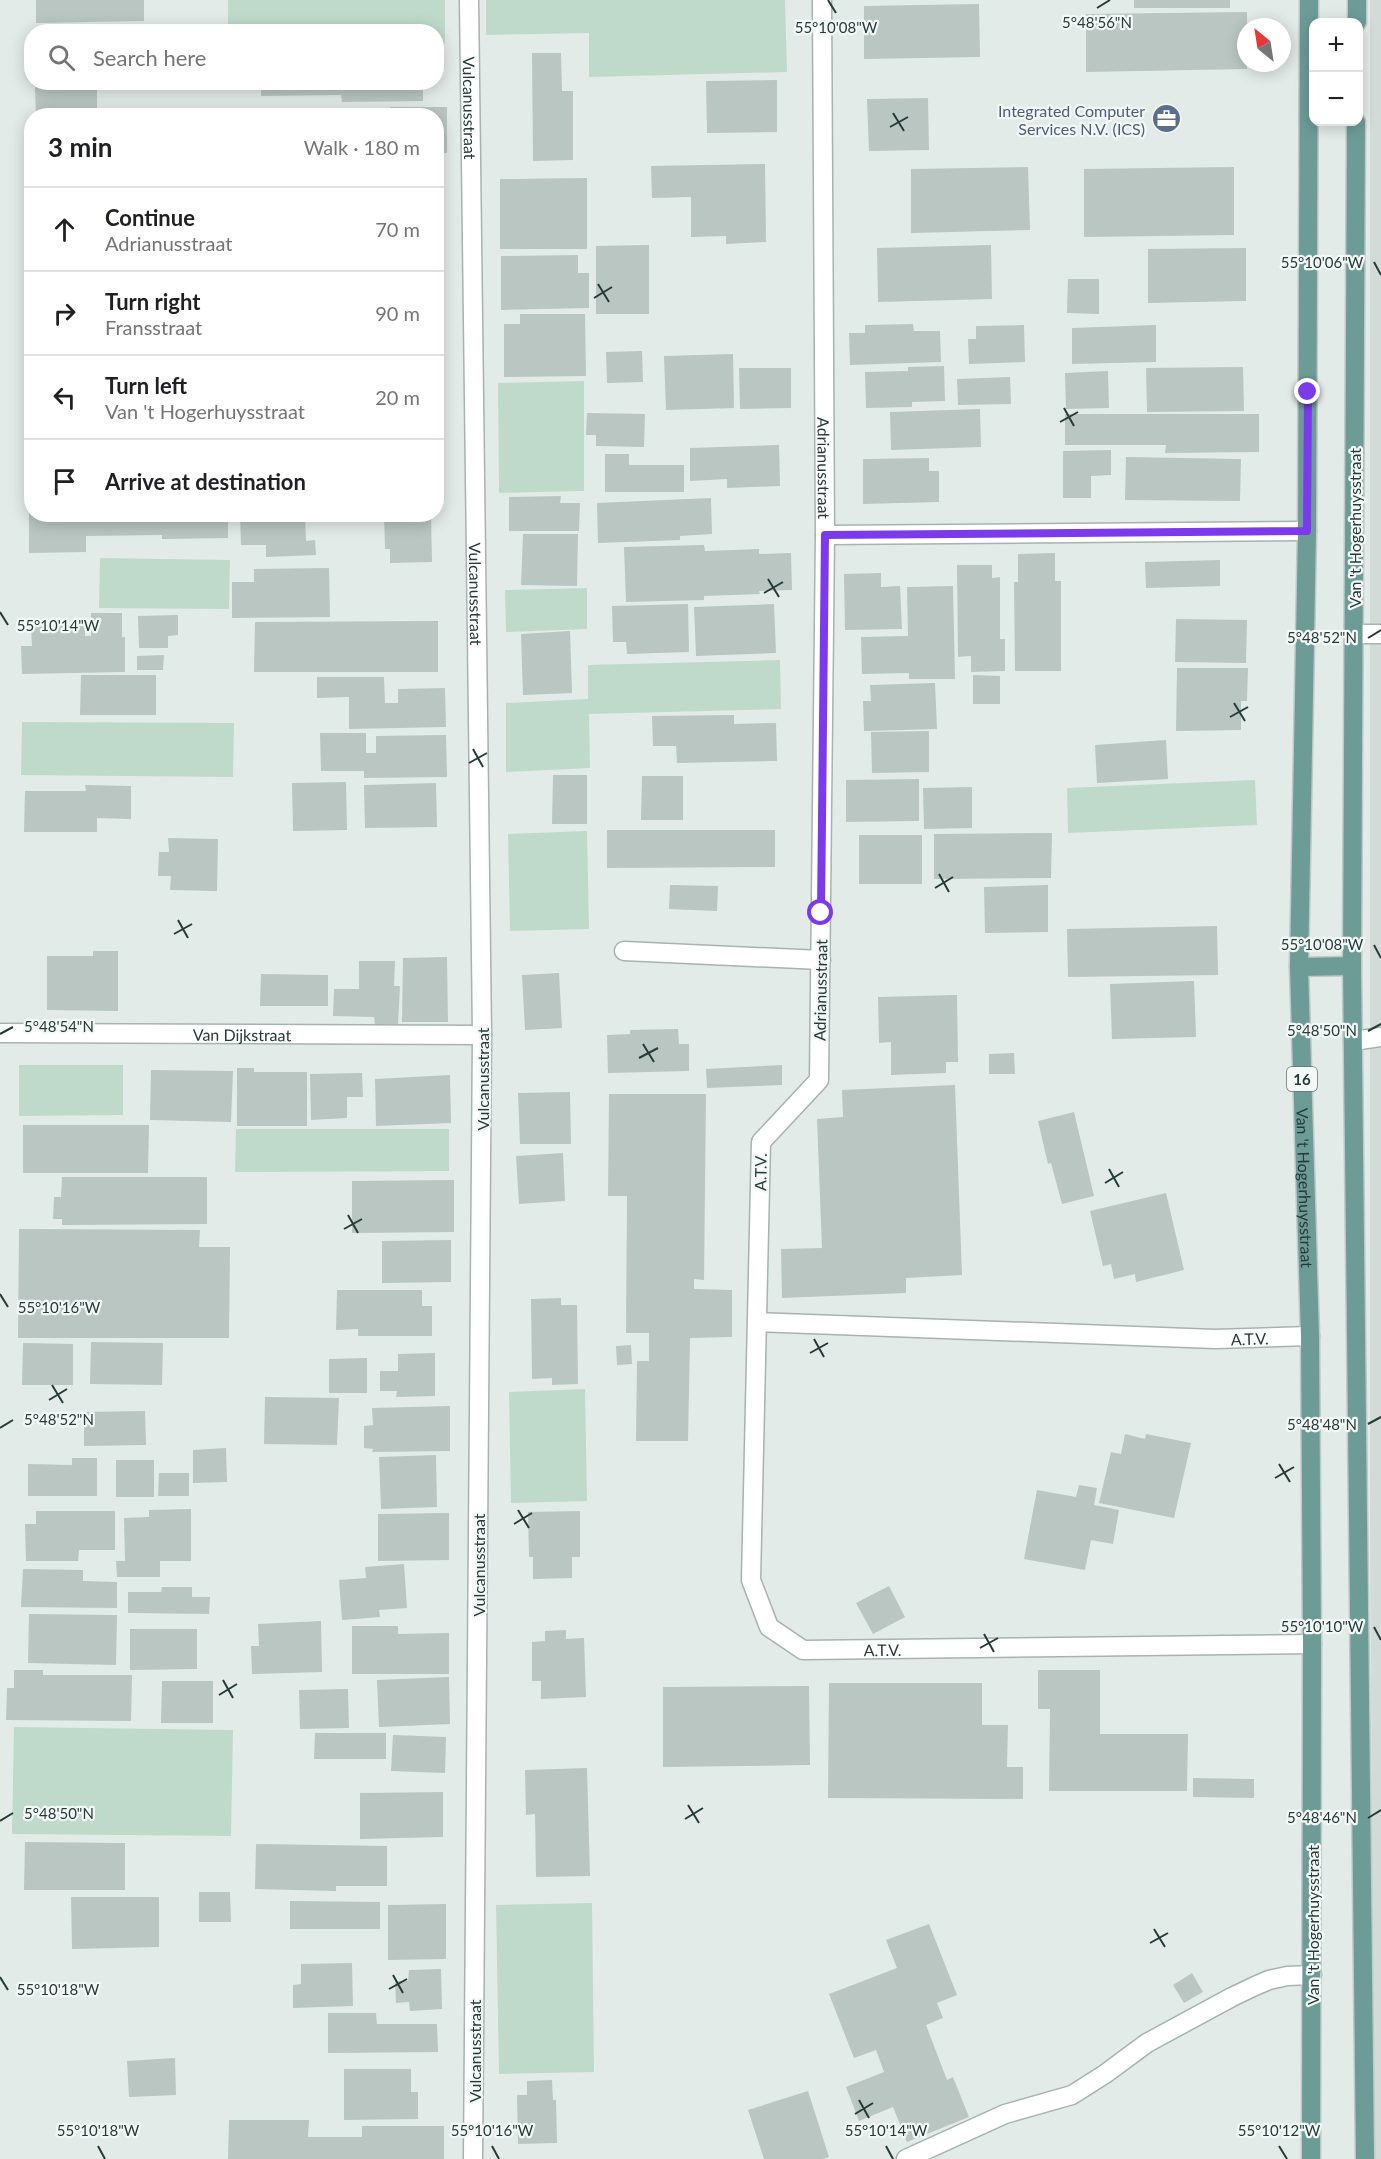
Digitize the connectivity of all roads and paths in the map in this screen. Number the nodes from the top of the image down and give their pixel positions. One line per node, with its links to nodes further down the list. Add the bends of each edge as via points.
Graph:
1 (469, 0): 16 (street, Vulcanusstraat)
2 (822, 0): 8 (street, Adrianusstraat)
3 (1310, 0): 7 (main road, Van 't Hogerhuysstraat / 16)
4 (1357, 0): 5 (main road)
5 (1357, 18)
6 (1356, 126): 9 (main road, Van 't Hogerhuysstraat)
7 (1307, 531): 8 (street); 14 (main road, Van 't Hogerhuysstraat / 16)
8 (825, 535): 12 (street, Adrianusstraat)
9 (1353, 634): 10 (street); 13 (main road, Van 't Hogerhuysstraat)
10 (1381, 634)
11 (624, 951): 12 (street)
12 (821, 960): 19 (street, Adrianusstraat)
13 (1352, 966): 14 (main road); 18 (main road, Van 't Hogerhuysstraat)
14 (1299, 967): 21 (main road, Van 't Hogerhuysstraat / 16)
15 (0, 1033): 16 (street, Van Dijkstraat)
16 (482, 1035): 24 (street, Vulcanusstraat)
17 (1381, 1037): 18 (street)
18 (1353, 1041): 27 (main road, Van 't Hogerhuysstraat)
19 (819, 1080): 20 (street, A.T.V., via 760,1142)
20 (758, 1322): 21 (street, A.T.V., via 1215,1340); 22 (street, A.T.V., via 751,1580 769,1627 803,1650)
21 (1310, 1336): 22 (main road, Van 't Hogerhuysstraat / 16)
22 (1312, 1644): 23 (main road, Van 't Hogerhuysstraat / 16)
23 (1312, 1975): 25 (street, via 1287,1976 1255,1986 1147,2043 1072,2095 1005,2114); 26 (main road, Van 't Hogerhuysstraat / 16)
24 (473, 2159)
25 (906, 2159)
26 (1311, 2159)
27 (1365, 2159)

